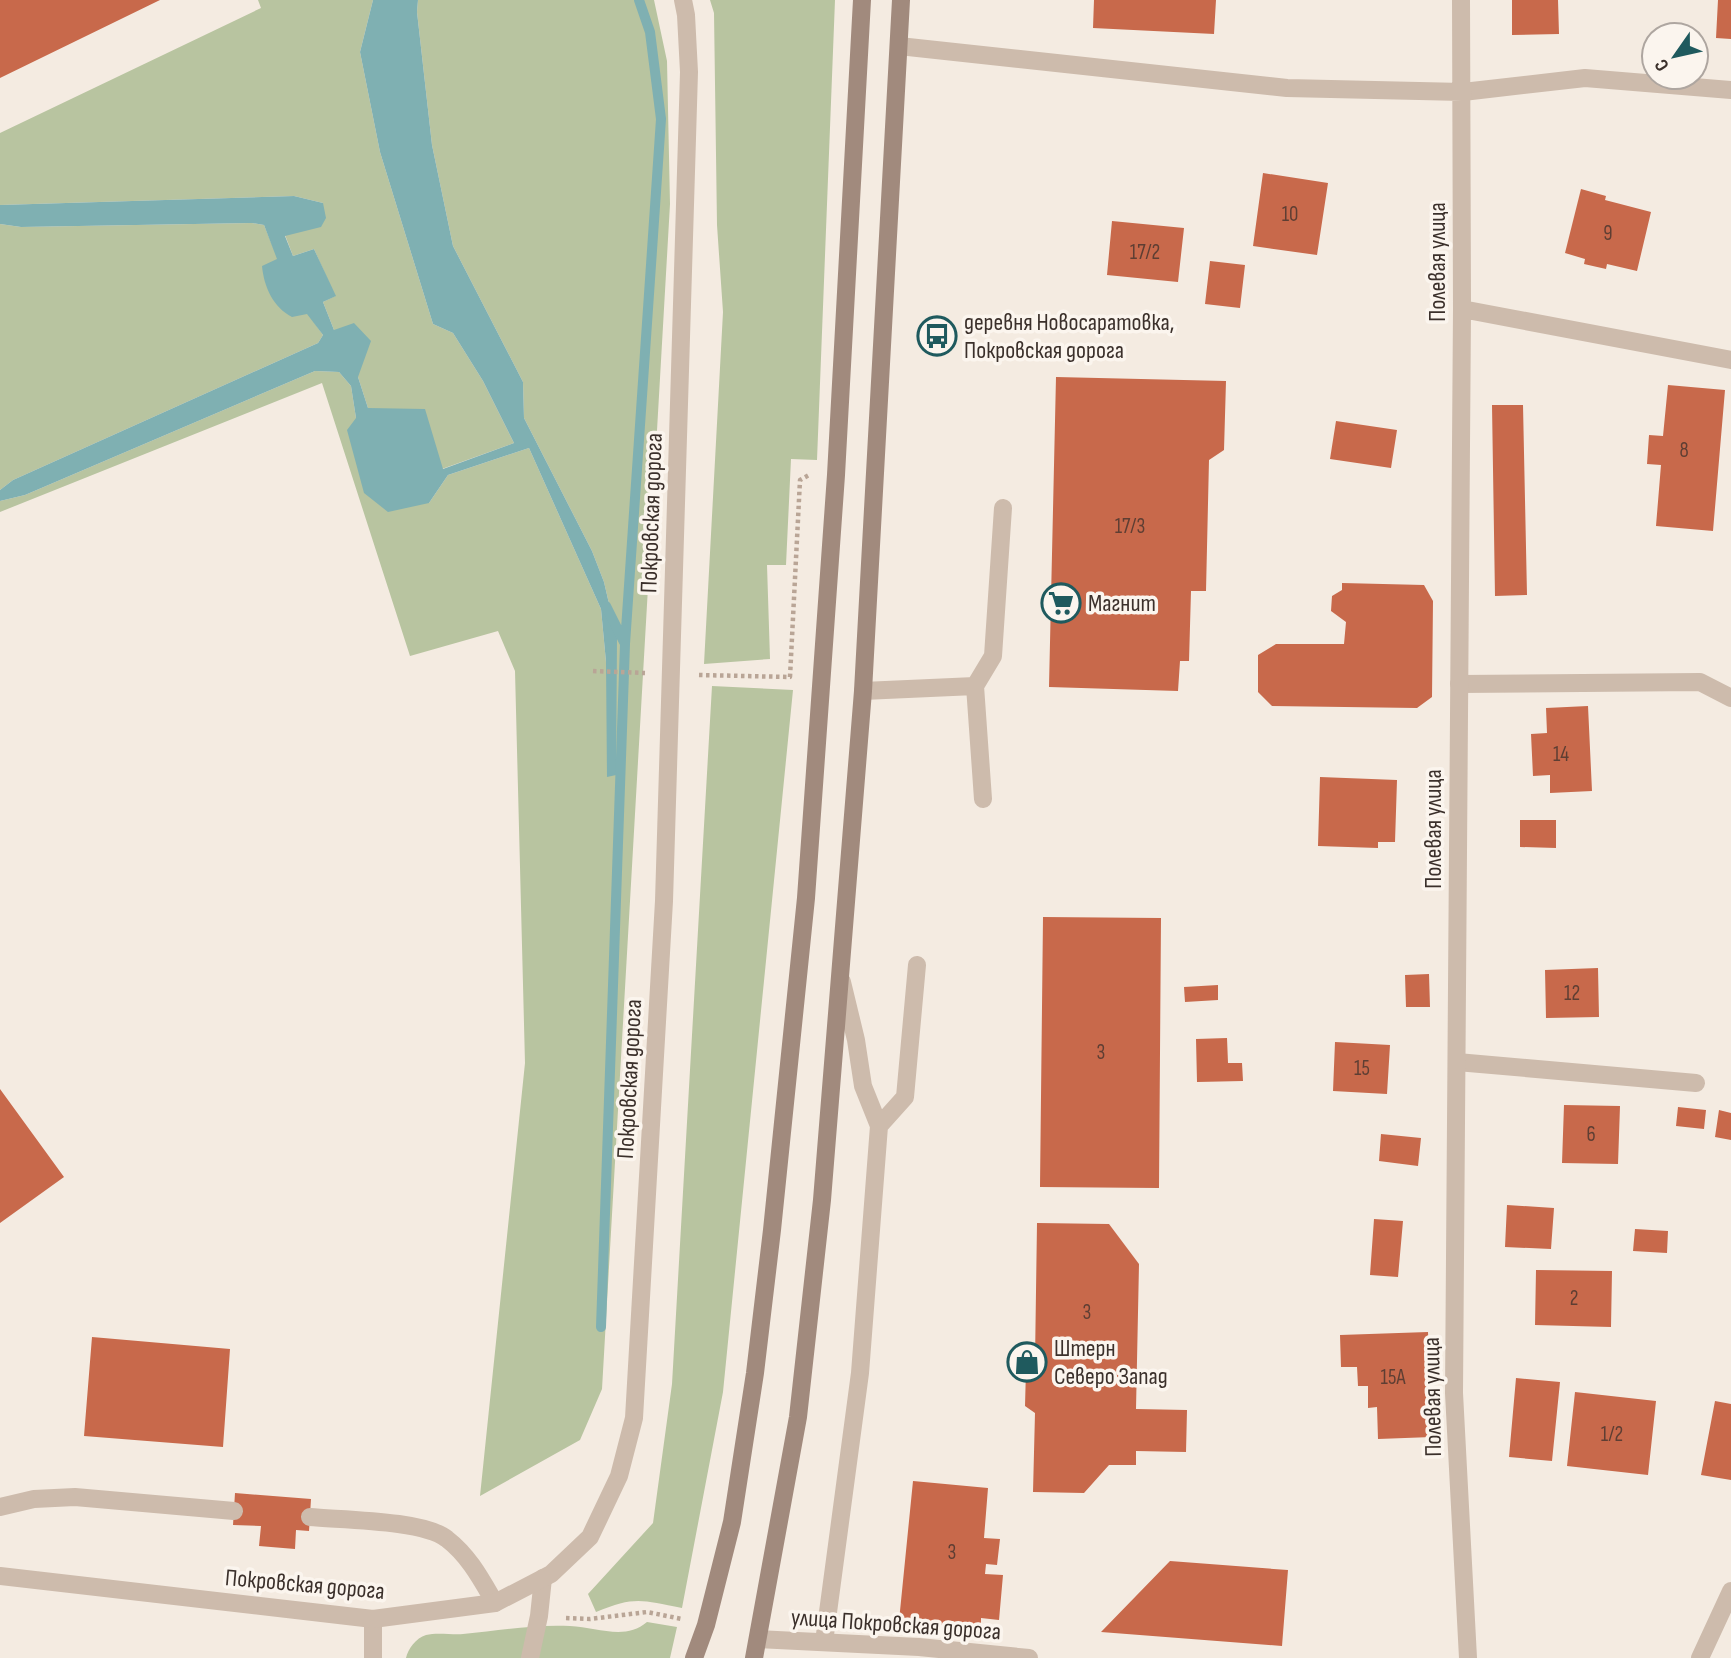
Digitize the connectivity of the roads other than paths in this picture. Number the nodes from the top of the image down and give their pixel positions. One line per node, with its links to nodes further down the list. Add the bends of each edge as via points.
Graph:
1 (683, 0): 25 (street, Покровская дорога, via 689,72 664,901 634,1418 619,1476 590,1537)
2 (862, 0): 32 (main road, via 836,475 806,898 755,1373 732,1522)
3 (901, 0): 5 (main road)
4 (1461, 0): 7 (street, Полевая улица)
5 (899, 46): 7 (street, via 1287,88); 13 (main road)
6 (1731, 90): 7 (street, via 1585,78)
7 (1463, 92): 8 (street, Полевая улица)
8 (1462, 309): 9 (street); 11 (street, Полевая улица)
9 (1731, 360)
10 (1003, 508): 12 (street, via 993,656)
11 (1459, 684): 14 (street, via 1700,682); 18 (street, Полевая улица)
12 (975, 686): 13 (street); 15 (street)
13 (863, 691): 17 (main road)
14 (1731, 698)
15 (983, 799)
16 (917, 965): 20 (street, via 905,1097)
17 (841, 978): 20 (street, via 863,1086); 29 (main road, via 798,1418)
18 (1457, 1062): 19 (street); 38 (street, Полевая улица, via 1454,1393)
19 (1696, 1083)
20 (880, 1126): 30 (street, via 860,1373)
21 (0, 1507): 22 (street, via 75,1497)
22 (234, 1511)
23 (310, 1517): 27 (street, via 410,1525 445,1536 472,1563)
24 (0, 1576): 28 (street, Покровская дорога)
25 (542, 1578): 27 (street, Покровская дорога); 35 (street)
26 (1731, 1591): 39 (street)
27 (495, 1603): 28 (street, Покровская дорога)
28 (373, 1619): 34 (street)
29 (759, 1639): 30 (street, улица Покровская дорога); 36 (main road)
30 (824, 1642): 31 (street, улица Покровская дорога)
31 (865, 1651): 33 (street, улица Покровская дорога)
32 (698, 1652)
33 (922, 1653): 37 (street, улица Покровская дорога)
34 (373, 1658)
35 (530, 1658)
36 (754, 1658)
37 (1030, 1658)
38 (1468, 1658)
39 (1700, 1658)

